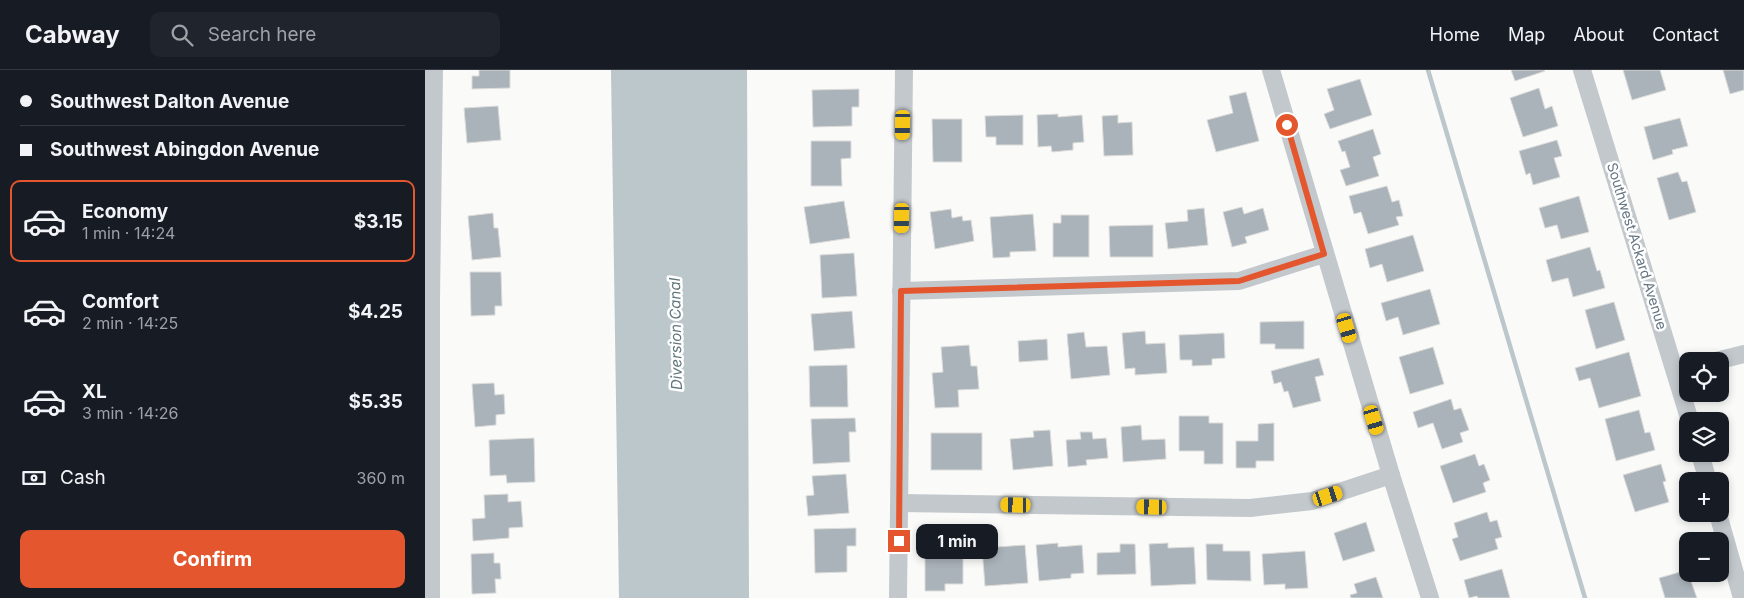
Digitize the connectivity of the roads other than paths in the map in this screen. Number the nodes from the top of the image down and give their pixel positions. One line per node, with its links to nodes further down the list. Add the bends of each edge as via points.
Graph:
1 (434, 70): 13 (street)
2 (904, 70): 6 (street)
3 (1271, 70): 5 (street)
4 (1582, 70): 9 (street, Southwest Ackard Avenue)
5 (1324, 254): 6 (street, via 1239,281); 10 (street)
6 (901, 291): 11 (street)
7 (1744, 354): 8 (street)
8 (1729, 358)
9 (1679, 361)
10 (1391, 475): 11 (street, via 1312,500 1250,508); 15 (street)
11 (899, 503): 14 (street)
12 (1720, 522): 16 (street)
13 (431, 598)
14 (898, 598)
15 (1430, 598)
16 (1743, 598)

